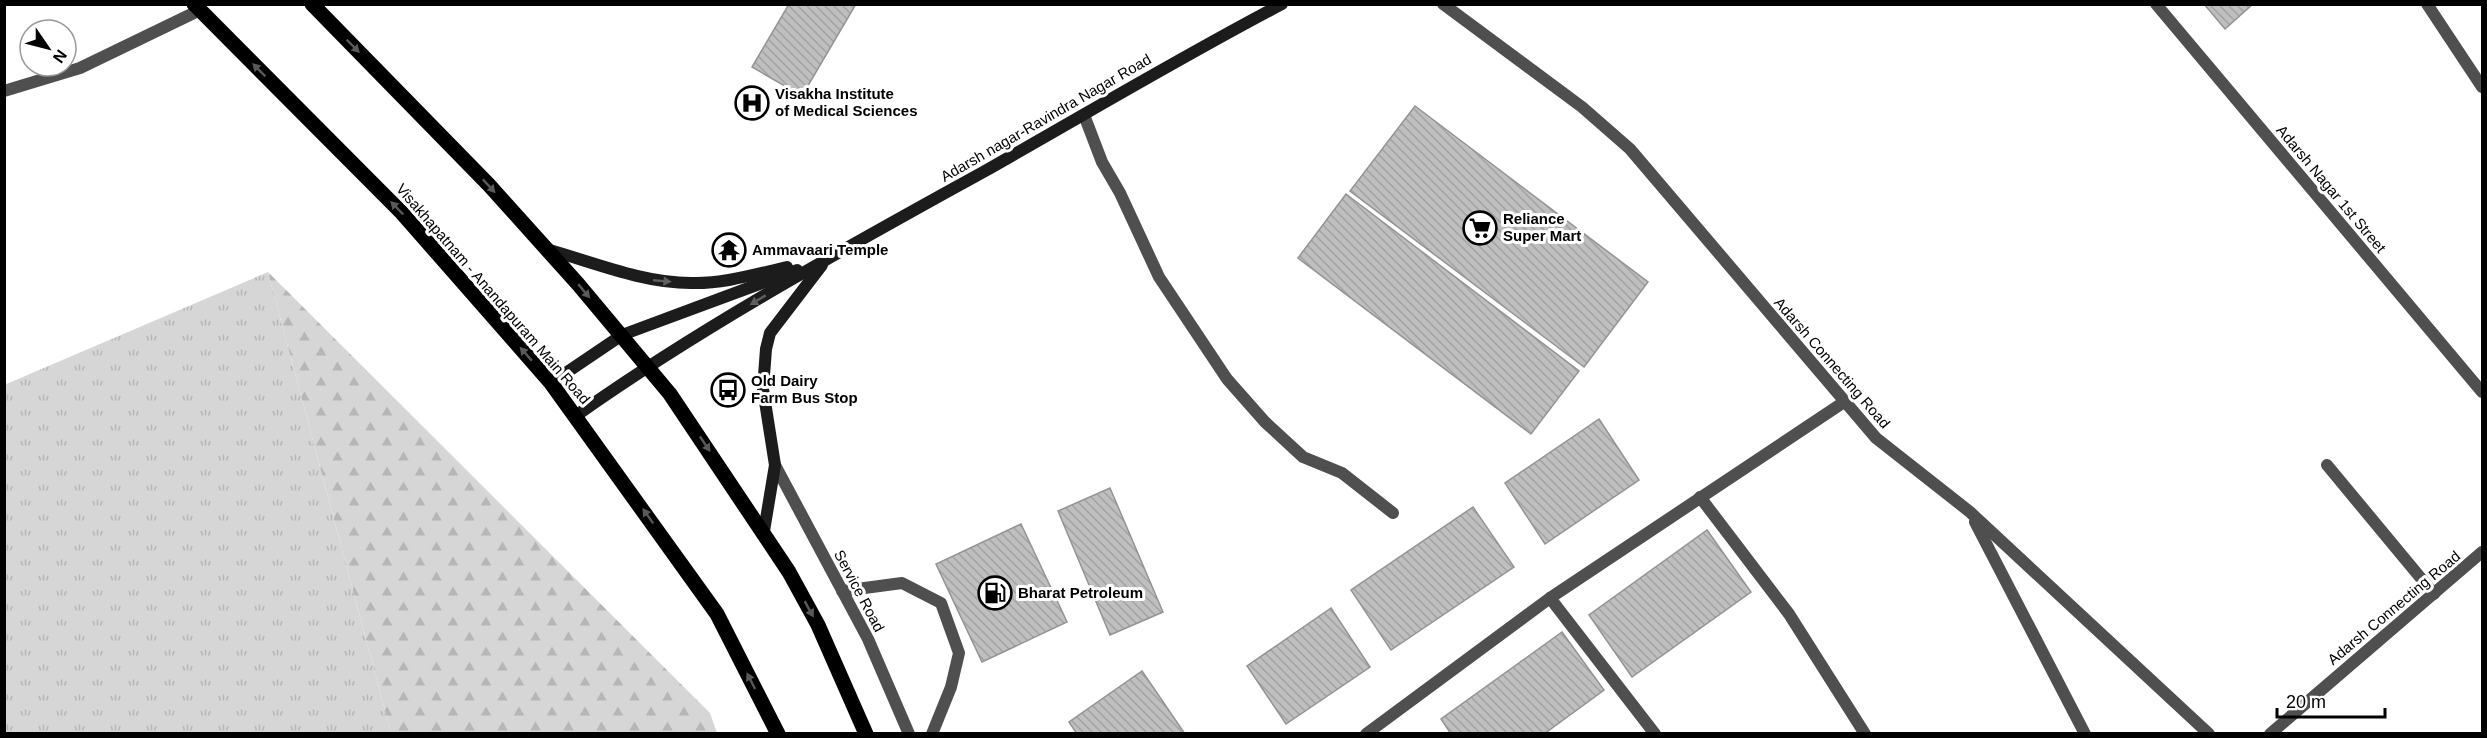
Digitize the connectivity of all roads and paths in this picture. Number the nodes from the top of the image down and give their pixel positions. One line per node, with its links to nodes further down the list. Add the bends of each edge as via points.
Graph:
1 (312, 4): 10 (main road, one-way to 10, via 489,185)
2 (1282, 4): 9 (street, Adarsh nagar-Ravindra Nagar Road, via 1197,48)
3 (1443, 4): 16 (street, Adarsh Connecting Road, via 1582,107 1630,149)
4 (2156, 4): 15 (street, Adarsh Nagar 1st Street)
5 (2427, 4): 7 (street)
6 (197, 7): 8 (street, via 80,68); 14 (main road, Visakhapatnam - Anandapuram Main Road, one-way to 6, via 402,213)
7 (2482, 87)
8 (4, 91)
9 (1084, 115): 11 (street, Adarsh nagar-Ravindra Nagar Road); 22 (street, via 1102,162 1160,277 1227,379 1303,457 1342,473)
10 (545, 248): 11 (street, one-way to 11, via 652,280 692,283); 12 (main road, one-way to 12)
11 (826, 259): 12 (street); 13 (street, one-way to 13); 18 (street, via 770,333 766,349 763,389)
12 (622, 335): 13 (main road); 14 (street)
13 (647, 366): 17 (street); 23 (main road, one-way to 23)
14 (551, 383): 17 (main road, Visakhapatnam - Anandapuram Main Road)
15 (2482, 392)
16 (1844, 402): 20 (street); 21 (street, Adarsh Connecting Road, via 1876,438)
17 (577, 415): 29 (main road, Visakhapatnam - Anandapuram Main Road, one-way to 17, via 717,614)
18 (775, 465): 23 (street); 25 (street, Service Road)
19 (2327, 465): 26 (street)
20 (1700, 497): 27 (street); 35 (street, via 1789,614)
21 (1970, 512): 36 (street); 37 (street, Adarsh Connecting Road)
22 (1393, 513)
23 (764, 531): 30 (main road, one-way to 30, via 818,625)
24 (2482, 552): 26 (street, Adarsh Connecting Road)
25 (842, 591): 31 (street, Service Road, via 868,639); 32 (street, via 902,583 941,603 959,653 951,687)
26 (2434, 594): 28 (street, Adarsh Connecting Road)
27 (1550, 598): 33 (street); 34 (street)
28 (2273, 733)
29 (778, 734)
30 (866, 734)
31 (909, 734)
32 (932, 734)
33 (1366, 734)
34 (1655, 734)
35 (1865, 734)
36 (2085, 734)
37 (2209, 734)

